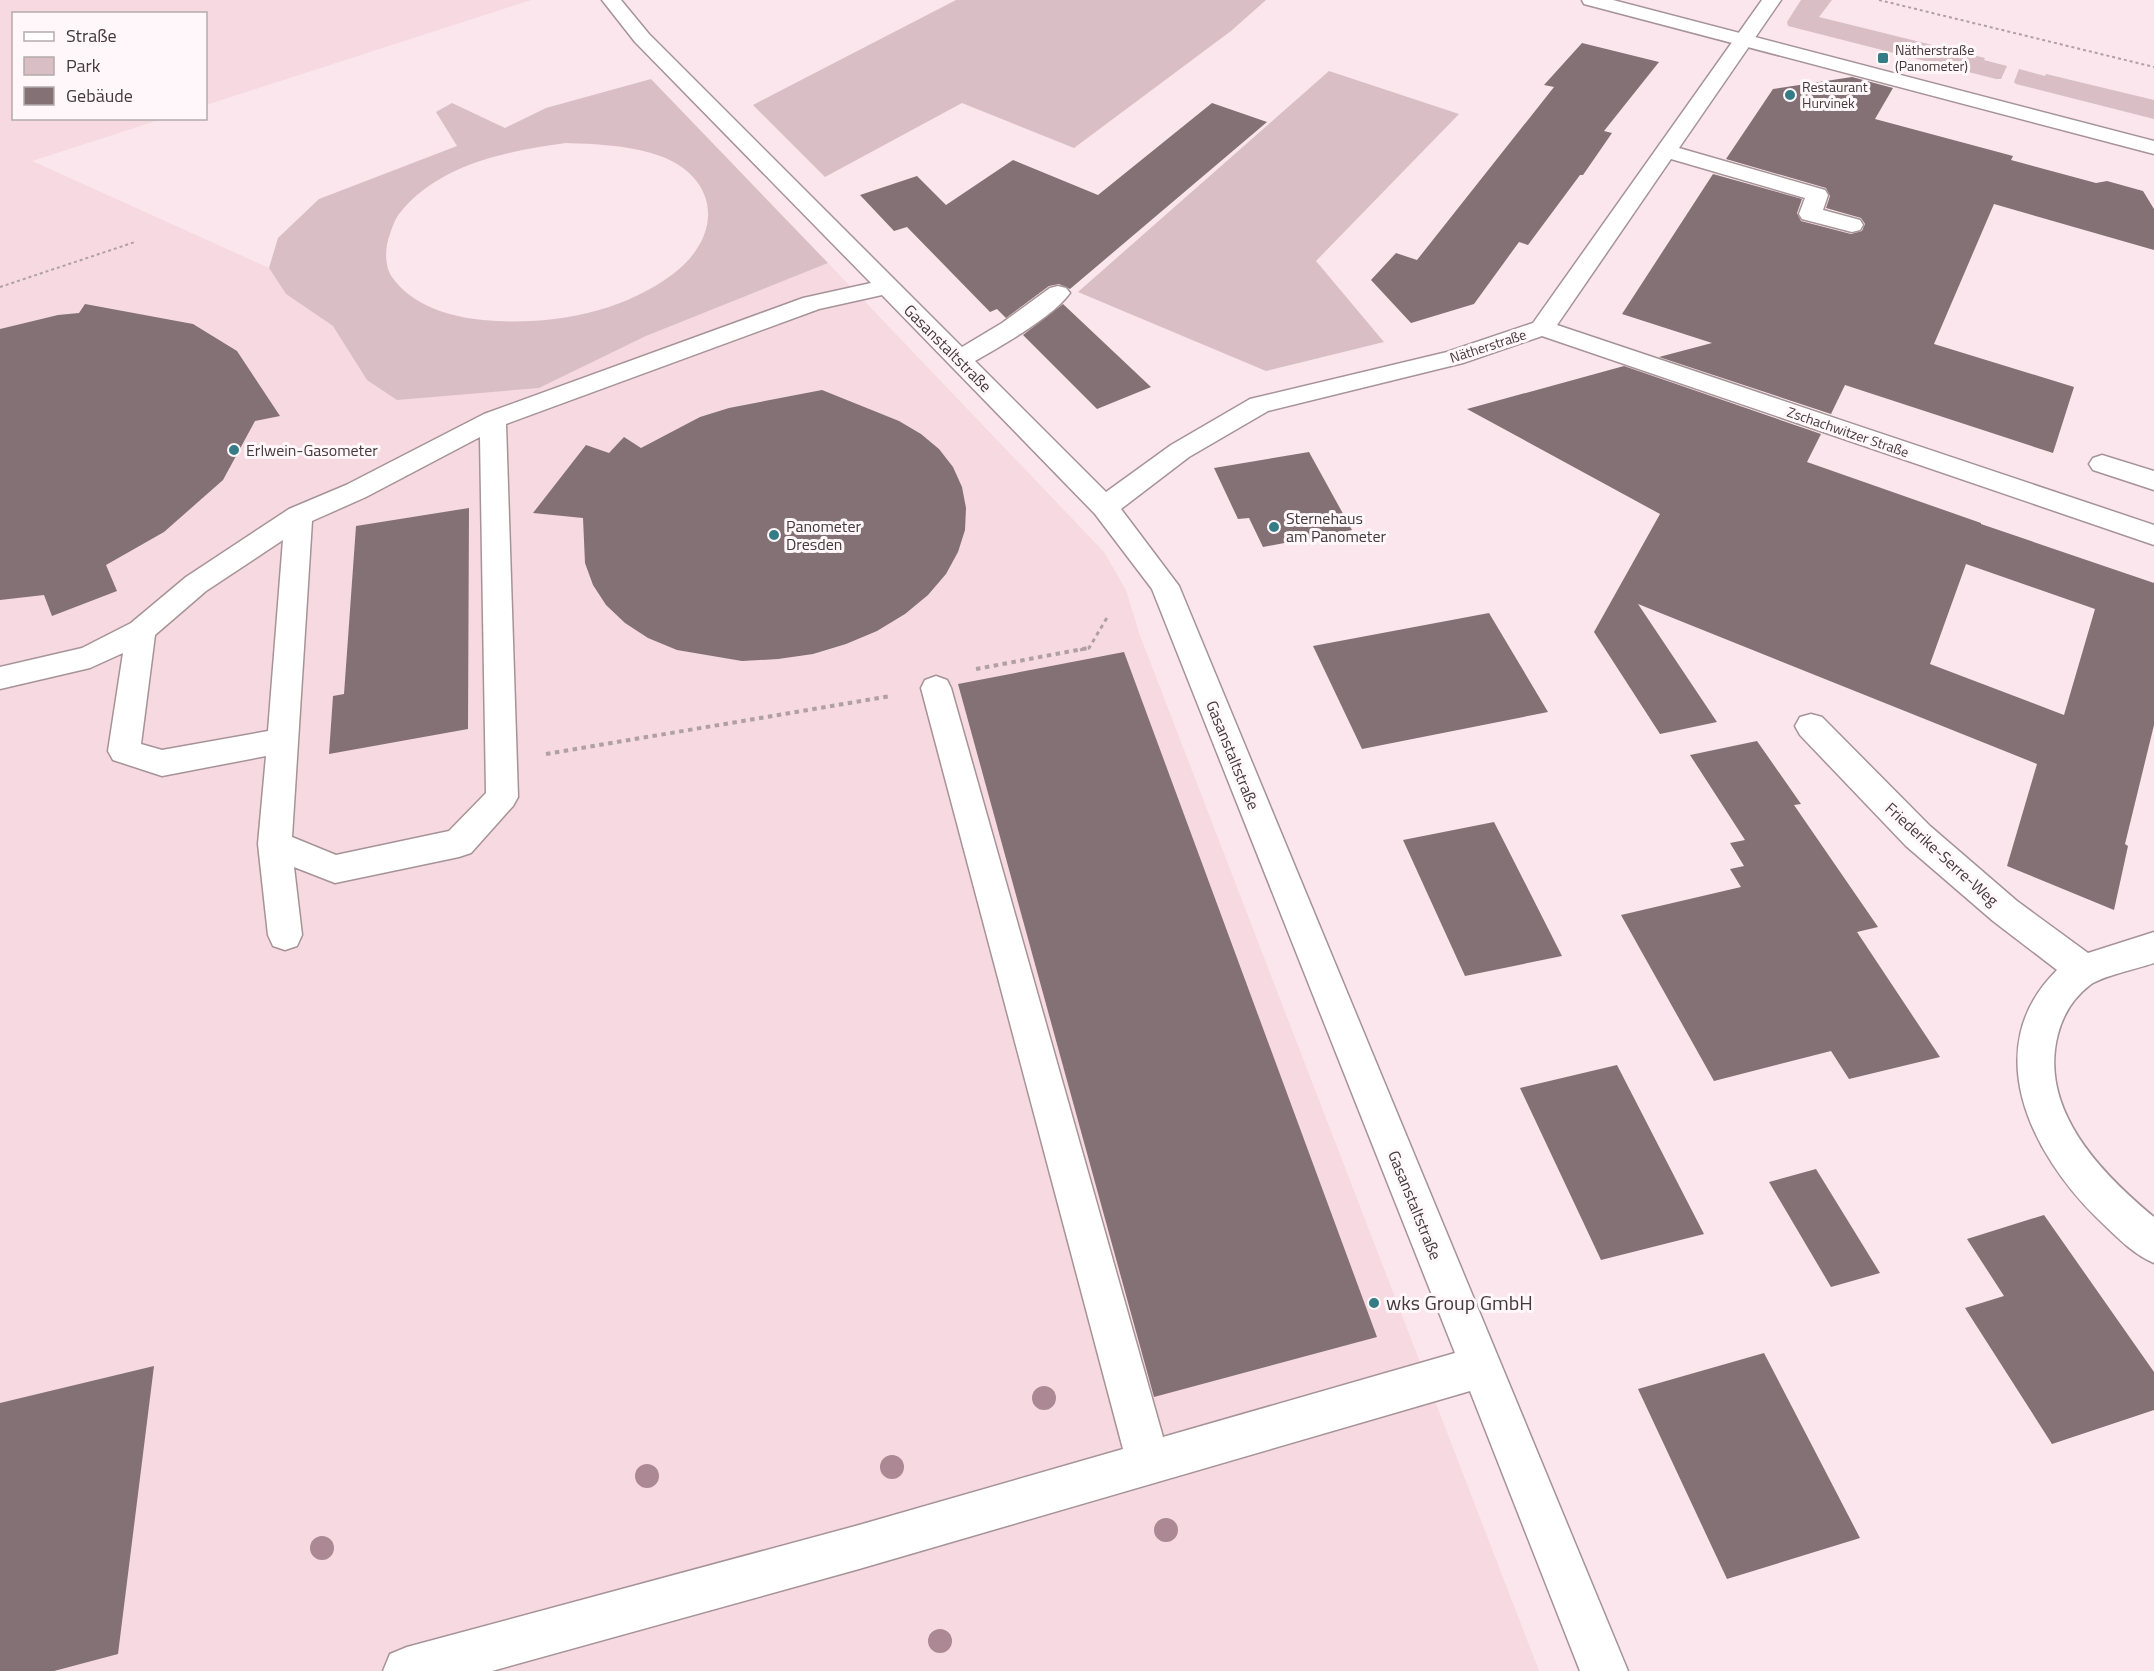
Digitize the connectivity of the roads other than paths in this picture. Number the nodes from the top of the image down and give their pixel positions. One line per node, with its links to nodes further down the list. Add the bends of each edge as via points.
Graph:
1 (611, 0): 8 (street, Gasanstaltstraße, via 642,38)
2 (1590, 0): 4 (street)
3 (1772, 0): 4 (street, Nätherstraße)
4 (1744, 40): 5 (street); 6 (street, Nätherstraße)
5 (2154, 148)
6 (1666, 151): 7 (street, via 1817,195 1810,214); 10 (street, Nätherstraße)
7 (1852, 225)
8 (888, 287): 11 (street, Gasanstaltstraße); 12 (street, via 812,303)
9 (1058, 293): 11 (street, via 996,340)
10 (1542, 328): 15 (street, Nätherstraße, via 1454,358 1259,405 1180,451); 17 (street, Zschachwitzer Straße)
11 (959, 359): 15 (street, Gasanstaltstraße)
12 (493, 420): 16 (street); 24 (street, via 501,796 459,843 346,867 335,869)
13 (2102, 464): 14 (street)
14 (2149, 480): 17 (street)
15 (1106, 507): 29 (street, Gasanstaltstraße, via 1165,586)
16 (299, 516): 19 (street, via 196,584); 23 (street)
17 (2128, 526): 18 (street, Zschachwitzer Straße)
18 (2154, 535)
19 (141, 631): 20 (street, via 90,657); 23 (street, via 124,751 162,763)
20 (0, 678)
21 (936, 688): 30 (street)
22 (1811, 726): 27 (street, Friederike-Serre-Weg, via 1918,836 2005,911)
23 (282, 741): 24 (street)
24 (275, 844): 25 (street)
25 (285, 935)
26 (2154, 947): 27 (street)
27 (2084, 970): 28 (street, via 2053,999 2037,1035 2037,1090 2055,1133 2080,1173 2119,1215)
28 (2154, 1243)
29 (1480, 1367): 30 (street); 32 (street, Gasanstaltstraße)
30 (1148, 1461): 31 (street, via 859,1547)
31 (408, 1671)
32 (1605, 1671)

